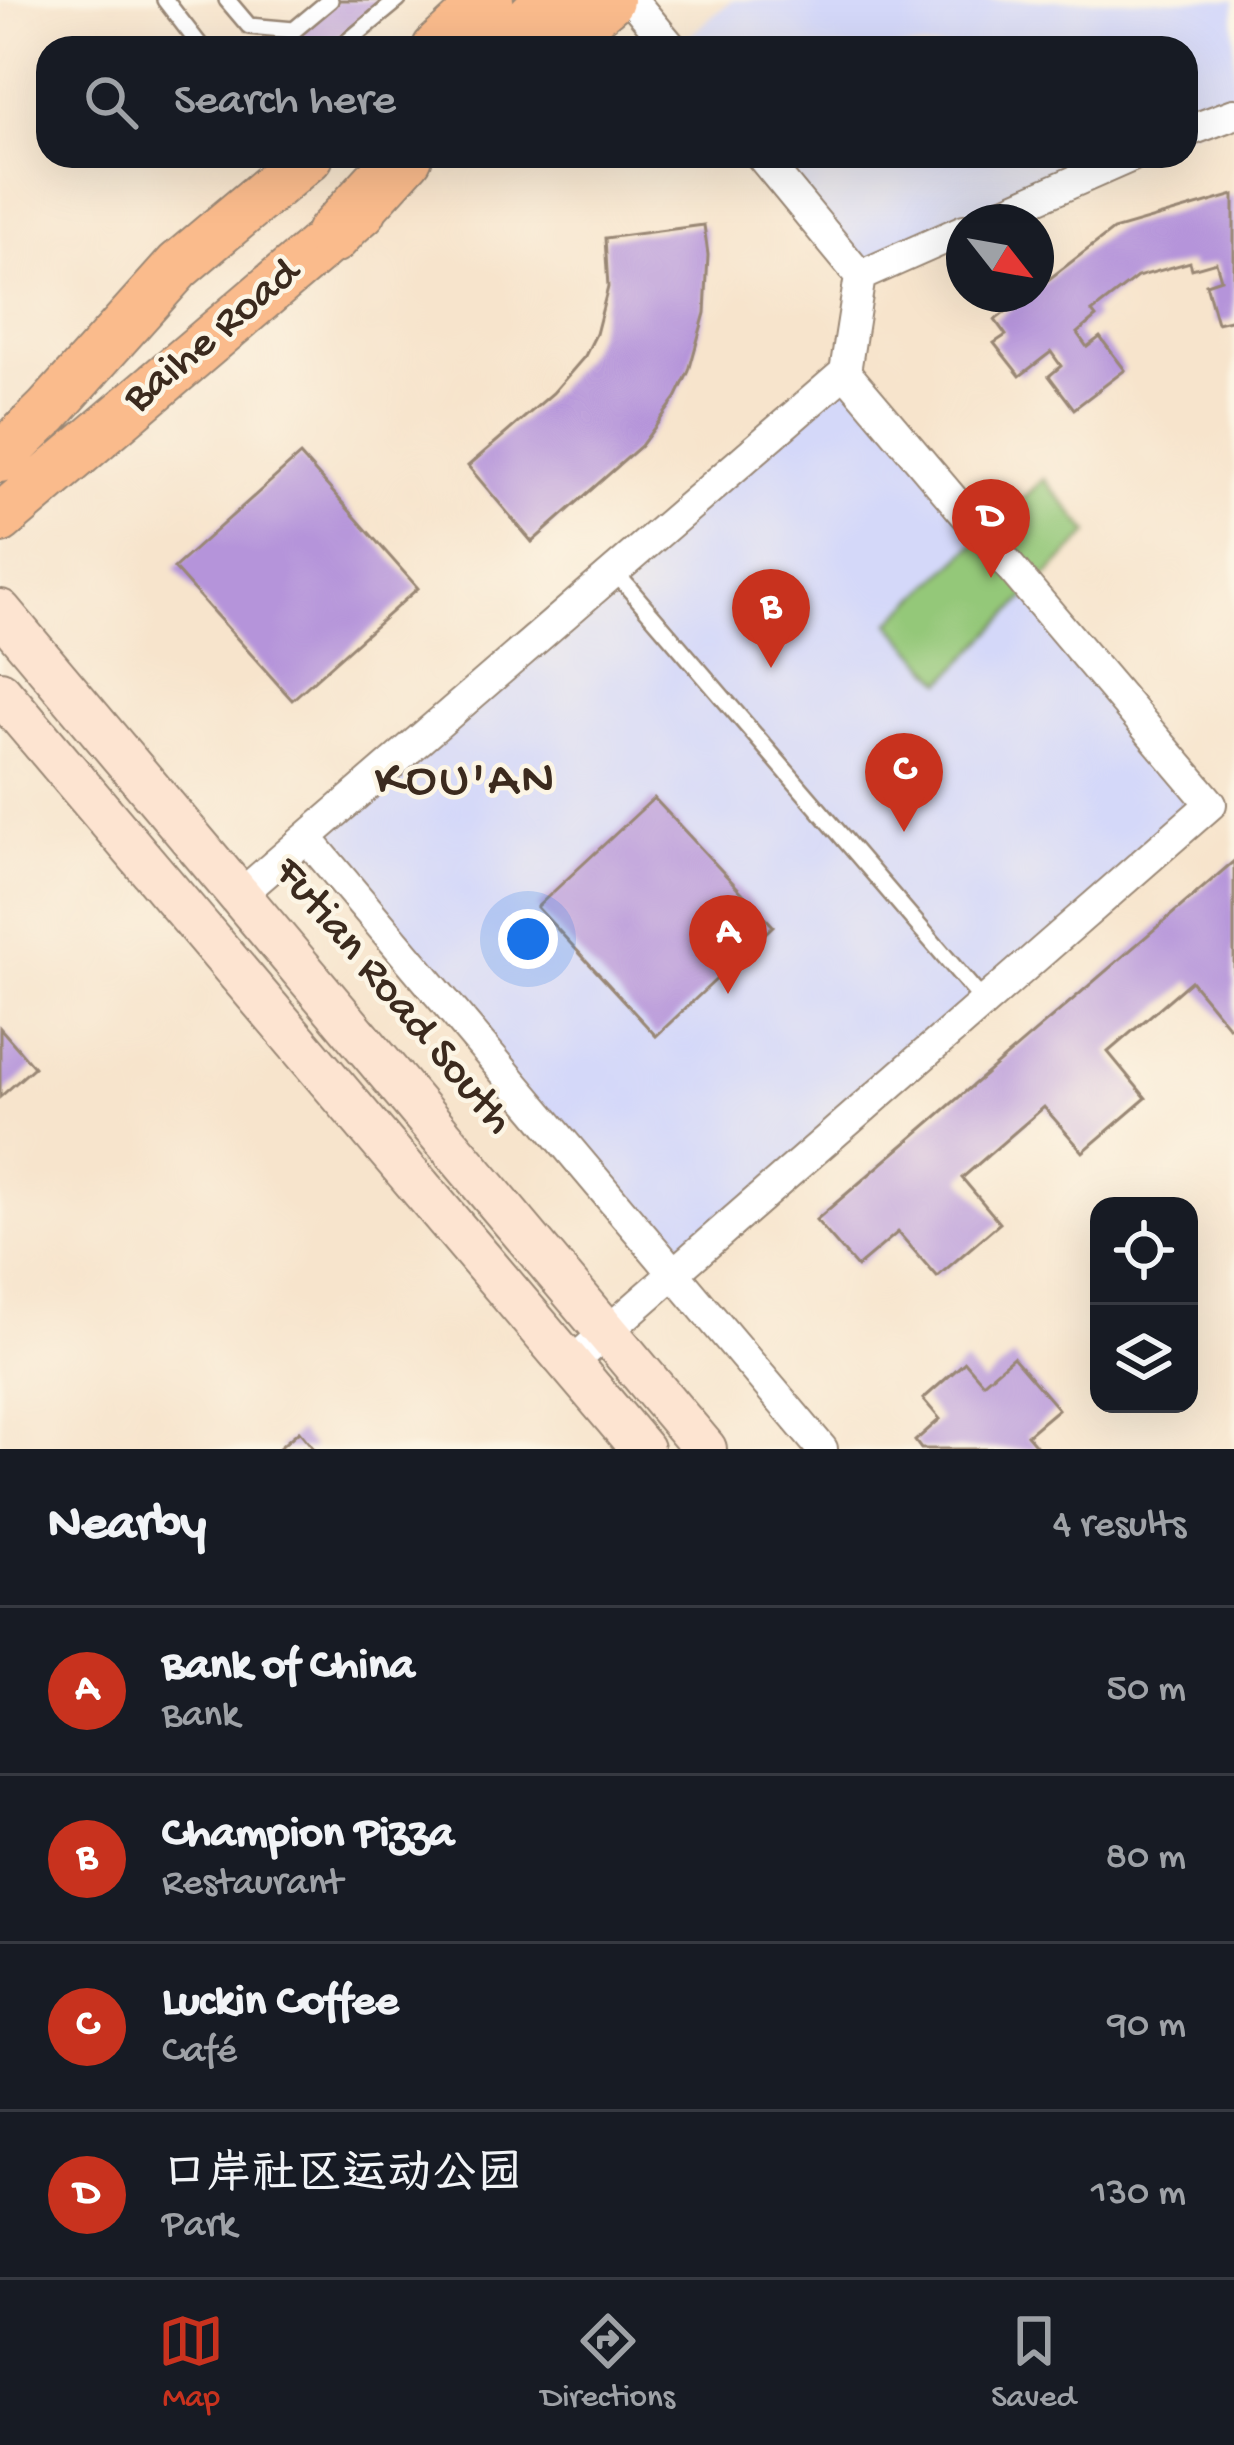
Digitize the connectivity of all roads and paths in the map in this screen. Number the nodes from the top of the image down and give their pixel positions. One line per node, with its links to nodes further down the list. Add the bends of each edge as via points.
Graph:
1 (165, 0): 9 (lane)
2 (227, 0): 3 (lane, via 249,26 294,31)
3 (330, 0)
4 (398, 0): 10 (lane)
5 (489, 0): 11 (main road)
6 (552, 0): 12 (highway)
7 (609, 0): 13 (main road)
8 (632, 0): 14 (street)
9 (193, 36)
10 (354, 36)
11 (449, 36)
12 (518, 36)
13 (567, 36)
14 (662, 36)
15 (1234, 114): 16 (street)
16 (1198, 128)
17 (295, 168): 27 (main road, Baihe Road, via 178,266)
18 (395, 168): 23 (highway)
19 (412, 168): 23 (main road, Baihe Road)
20 (771, 168): 25 (street)
21 (1105, 168): 22 (street)
22 (1023, 204)
23 (332, 236): 28 (main road, Baihe Road)
24 (946, 238): 25 (street)
25 (860, 276): 26 (street)
26 (845, 372): 29 (street); 32 (street)
27 (0, 458)
28 (0, 519)
29 (615, 572): 33 (street); 35 (lane)
30 (0, 611): 34 (street, Futian Road South)
31 (0, 692): 38 (street)
32 (1222, 802): 35 (street)
33 (307, 838): 34 (street); 36 (street)
34 (240, 895): 37 (street, Futian Road South)
35 (984, 1002): 36 (street)
36 (675, 1272): 37 (street); 41 (street)
37 (608, 1331): 38 (street); 40 (street, Futian Road South)
38 (570, 1364): 39 (street)
39 (642, 1449)
40 (705, 1449)
41 (822, 1449)

